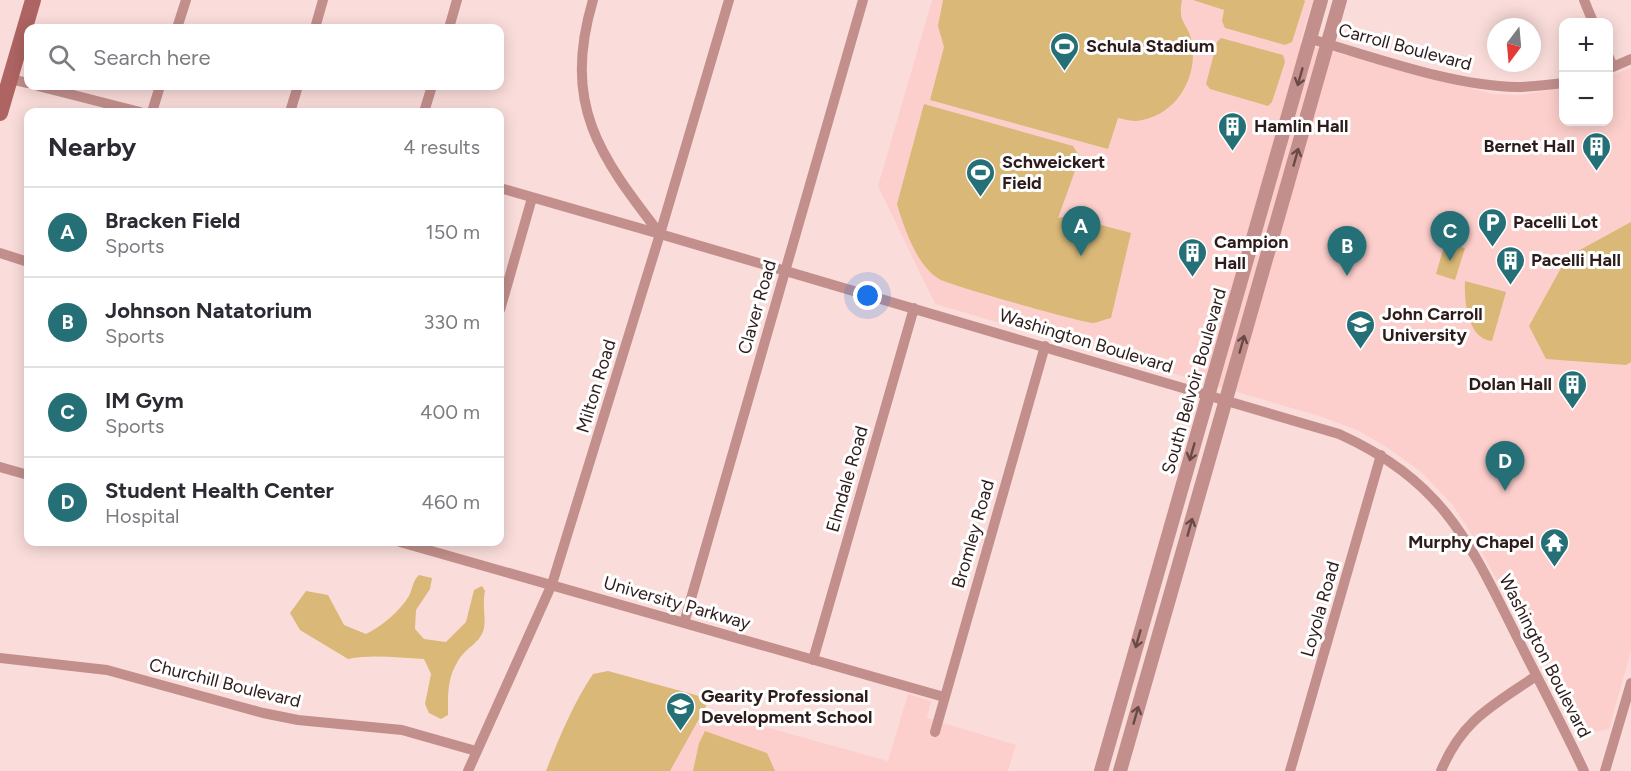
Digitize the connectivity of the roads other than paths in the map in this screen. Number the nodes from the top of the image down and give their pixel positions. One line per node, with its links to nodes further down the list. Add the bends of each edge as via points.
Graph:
1 (33, 0): 12 (main road)
2 (186, 0): 13 (street)
3 (324, 0): 14 (street)
4 (458, 0): 15 (street)
5 (593, 0): 35 (street, via 584,32 582,68 582,94 589,121 618,180)
6 (729, 0): 35 (street, Milton Road)
7 (863, 0): 38 (street, Claver Road)
8 (1321, 0): 17 (street, South Belvoir Boulevard)
9 (1340, 0): 18 (street, South Belvoir Boulevard)
10 (1584, 0): 11 (street)
11 (1591, 18)
12 (26, 24)
13 (178, 24)
14 (316, 24)
15 (450, 24)
16 (24, 31): 21 (main road)
17 (1311, 39): 18 (street, Carroll Boulevard); 42 (street, South Belvoir Boulevard, one-way to 42)
18 (1328, 44): 23 (street, Carroll Boulevard, via 1486,85); 43 (street, South Belvoir Boulevard, one-way to 18)
19 (1631, 59): 20 (street)
20 (1613, 67)
21 (10, 79): 22 (street); 32 (main road)
22 (24, 82)
23 (1559, 83)
24 (54, 90): 28 (street)
25 (159, 90): 29 (street)
26 (297, 90): 30 (street)
27 (431, 90): 31 (street)
28 (124, 108)
29 (153, 108)
30 (291, 108)
31 (425, 108)
32 (0, 113)
33 (504, 189): 34 (street, Washington Boulevard)
34 (532, 198): 35 (street, Washington Boulevard); 39 (street)
35 (660, 234): 38 (street, Washington Boulevard); 48 (street, Milton Road)
36 (0, 253): 37 (street)
37 (24, 260)
38 (784, 270): 40 (street, Washington Boulevard); 49 (street, Claver Road)
39 (504, 296)
40 (914, 308): 41 (street, Washington Boulevard); 51 (street, Elmdale Road)
41 (1045, 345): 42 (street, Washington Boulevard); 54 (street, Bromley Road)
42 (1208, 395): 43 (street, Washington Boulevard); 59 (street, South Belvoir Boulevard, one-way to 59)
43 (1226, 400): 44 (street, Washington Boulevard, via 1339,434); 60 (street, South Belvoir Boulevard, one-way to 43)
44 (1381, 455): 52 (street, Washington Boulevard, via 1415,480 1450,516 1475,553); 61 (street, Loyola Road)
45 (0, 467): 46 (street)
46 (24, 474)
47 (430, 546): 48 (street, University Parkway)
48 (552, 584): 49 (street, University Parkway); 56 (street, Milton Road)
49 (684, 623): 51 (street, University Parkway)
50 (0, 658): 56 (street, Churchill Boulevard, via 107,670 263,713 396,729)
51 (813, 660): 54 (street, University Parkway)
52 (1536, 676): 62 (street, via 1473,720 1451,746); 63 (street, Washington Boulevard)
53 (1631, 683): 57 (street)
54 (944, 697): 55 (street, Bromley Road)
55 (935, 732)
56 (476, 751): 58 (street, Milton Road)
57 (1609, 769)
58 (468, 771)
59 (1101, 771)
60 (1120, 771)
61 (1290, 771)
62 (1441, 771)
63 (1584, 771)

